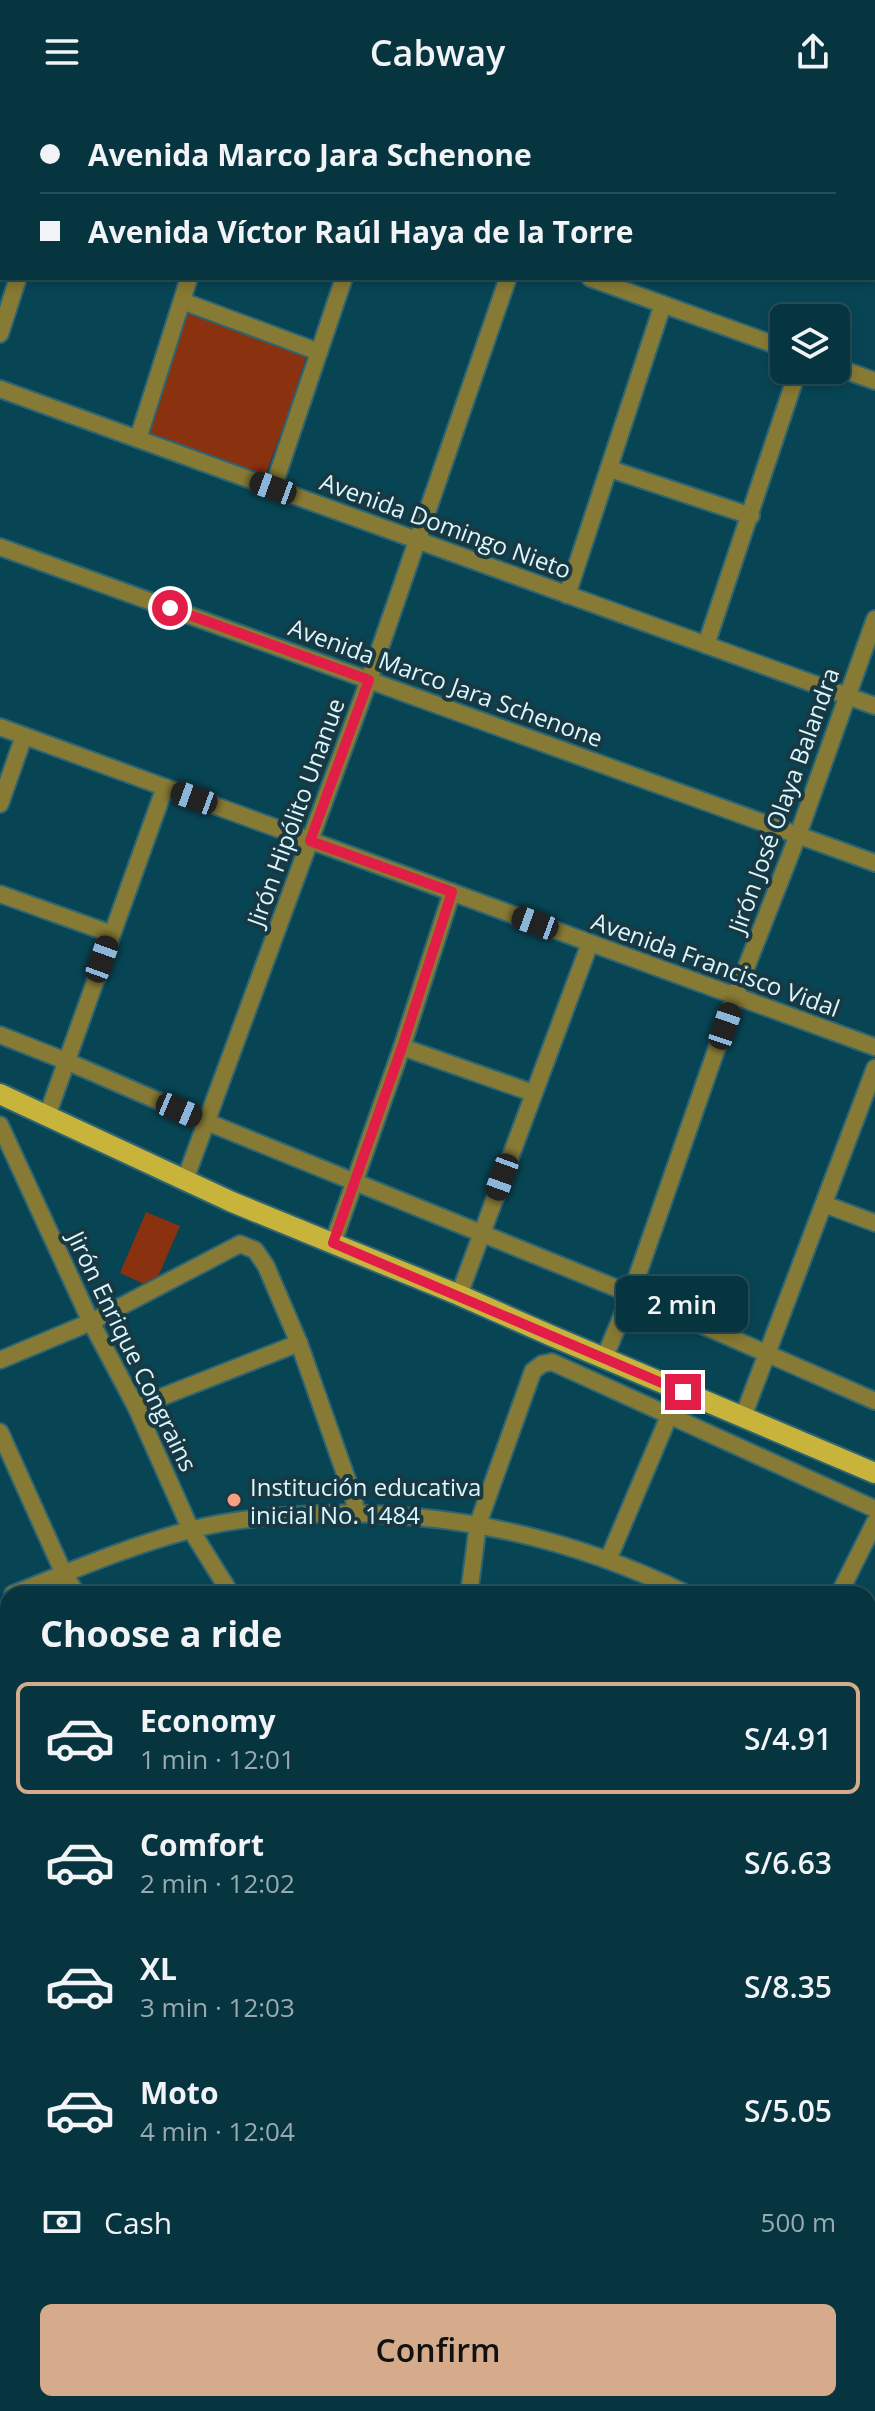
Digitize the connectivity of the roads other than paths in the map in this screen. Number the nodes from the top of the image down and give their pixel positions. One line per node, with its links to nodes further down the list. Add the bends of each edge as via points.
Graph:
1 (17, 280): 8 (street)
2 (188, 280): 6 (street)
3 (343, 280): 10 (street)
4 (507, 280): 19 (street, Jirón Hipólito Unanue)
5 (596, 280): 7 (street)
6 (182, 301): 10 (street); 15 (street)
7 (663, 304): 9 (street); 16 (street)
8 (0, 334)
9 (770, 343)
10 (319, 352): 17 (street)
11 (850, 372): 12 (street)
12 (875, 381)
13 (793, 384): 18 (street)
14 (0, 389): 15 (street, Avenida Domingo Nieto)
15 (138, 439): 17 (street, Avenida Domingo Nieto)
16 (610, 469): 18 (street); 21 (street)
17 (273, 488): 19 (street, Avenida Domingo Nieto)
18 (751, 516): 23 (street)
19 (418, 540): 21 (street, Avenida Domingo Nieto); 24 (street, Jirón Hipólito Unanue)
20 (0, 547): 24 (street, Avenida Marco Jara Schenone)
21 (567, 595): 23 (street, Avenida Domingo Nieto)
22 (875, 619): 25 (street, Jirón José Olaya Balandra)
23 (706, 645): 25 (street, Avenida Domingo Nieto)
24 (369, 680): 31 (street, Avenida Marco Jara Schenone); 32 (street, Jirón Hipólito Unanue)
25 (847, 696): 26 (street, Avenida Domingo Nieto); 31 (street, Jirón José Olaya Balandra)
26 (875, 706)
27 (0, 727): 28 (street, Avenida Francisco Vidal)
28 (24, 736): 29 (street, Avenida Francisco Vidal); 30 (street)
29 (165, 787): 32 (street, Avenida Francisco Vidal); 36 (street)
30 (0, 804)
31 (798, 835): 33 (street, Avenida Marco Jara Schenone); 38 (street, Jirón José Olaya Balandra)
32 (310, 841): 34 (street, Avenida Francisco Vidal); 47 (street, Jirón Hipólito Unanue)
33 (875, 863)
34 (452, 892): 37 (street, Avenida Francisco Vidal); 40 (street)
35 (0, 894): 36 (street)
36 (112, 934): 42 (street)
37 (590, 943): 38 (street, Avenida Francisco Vidal); 44 (street)
38 (735, 996): 41 (street, Avenida Francisco Vidal); 55 (street, Jirón José Olaya Balandra)
39 (0, 1035): 42 (street)
40 (402, 1047): 44 (street); 50 (street)
41 (875, 1047)
42 (66, 1061): 46 (street); 47 (street)
43 (875, 1068): 51 (street)
44 (533, 1093): 53 (street)
45 (0, 1094): 46 (main road)
46 (47, 1116): 49 (main road)
47 (207, 1122): 49 (street, Jirón Hipólito Unanue); 50 (street)
48 (0, 1125): 57 (street, Jirón Enrique Congrains)
49 (185, 1180): 54 (main road)
50 (354, 1182): 53 (street); 54 (street)
51 (824, 1204): 52 (street); 59 (street)
52 (875, 1223)
53 (482, 1233): 55 (street); 56 (street)
54 (333, 1243): 56 (main road)
55 (631, 1294): 59 (street); 60 (street, Jirón José Olaya Balandra)
56 (459, 1295): 60 (main road)
57 (91, 1322): 58 (street, via 240,1244 255,1250 266,1266); 61 (street); 63 (street, Jirón Enrique Congrains)
58 (299, 1343): 63 (street); 69 (street)
59 (767, 1353): 62 (street); 65 (street)
60 (604, 1359): 65 (main road)
61 (0, 1360)
62 (875, 1401)
63 (136, 1407): 72 (street, Jirón Enrique Congrains)
64 (669, 1416): 68 (street); 71 (street, via 552,1362 542,1364 533,1371); 73 (street)
65 (743, 1417): 67 (main road)
66 (0, 1432): 74 (street)
67 (875, 1473)
68 (875, 1509)
69 (356, 1513): 71 (street); 72 (street, via 291,1515)
70 (875, 1522): 80 (street)
71 (478, 1524): 73 (street); 78 (street)
72 (191, 1530): 74 (street); 77 (street, Jirón Enrique Congrains)
73 (608, 1560): 79 (street)
74 (64, 1574): 75 (street); 76 (street)
75 (33, 1586)
76 (72, 1586)
77 (226, 1586)
78 (470, 1586)
79 (671, 1586)
80 (843, 1586)

